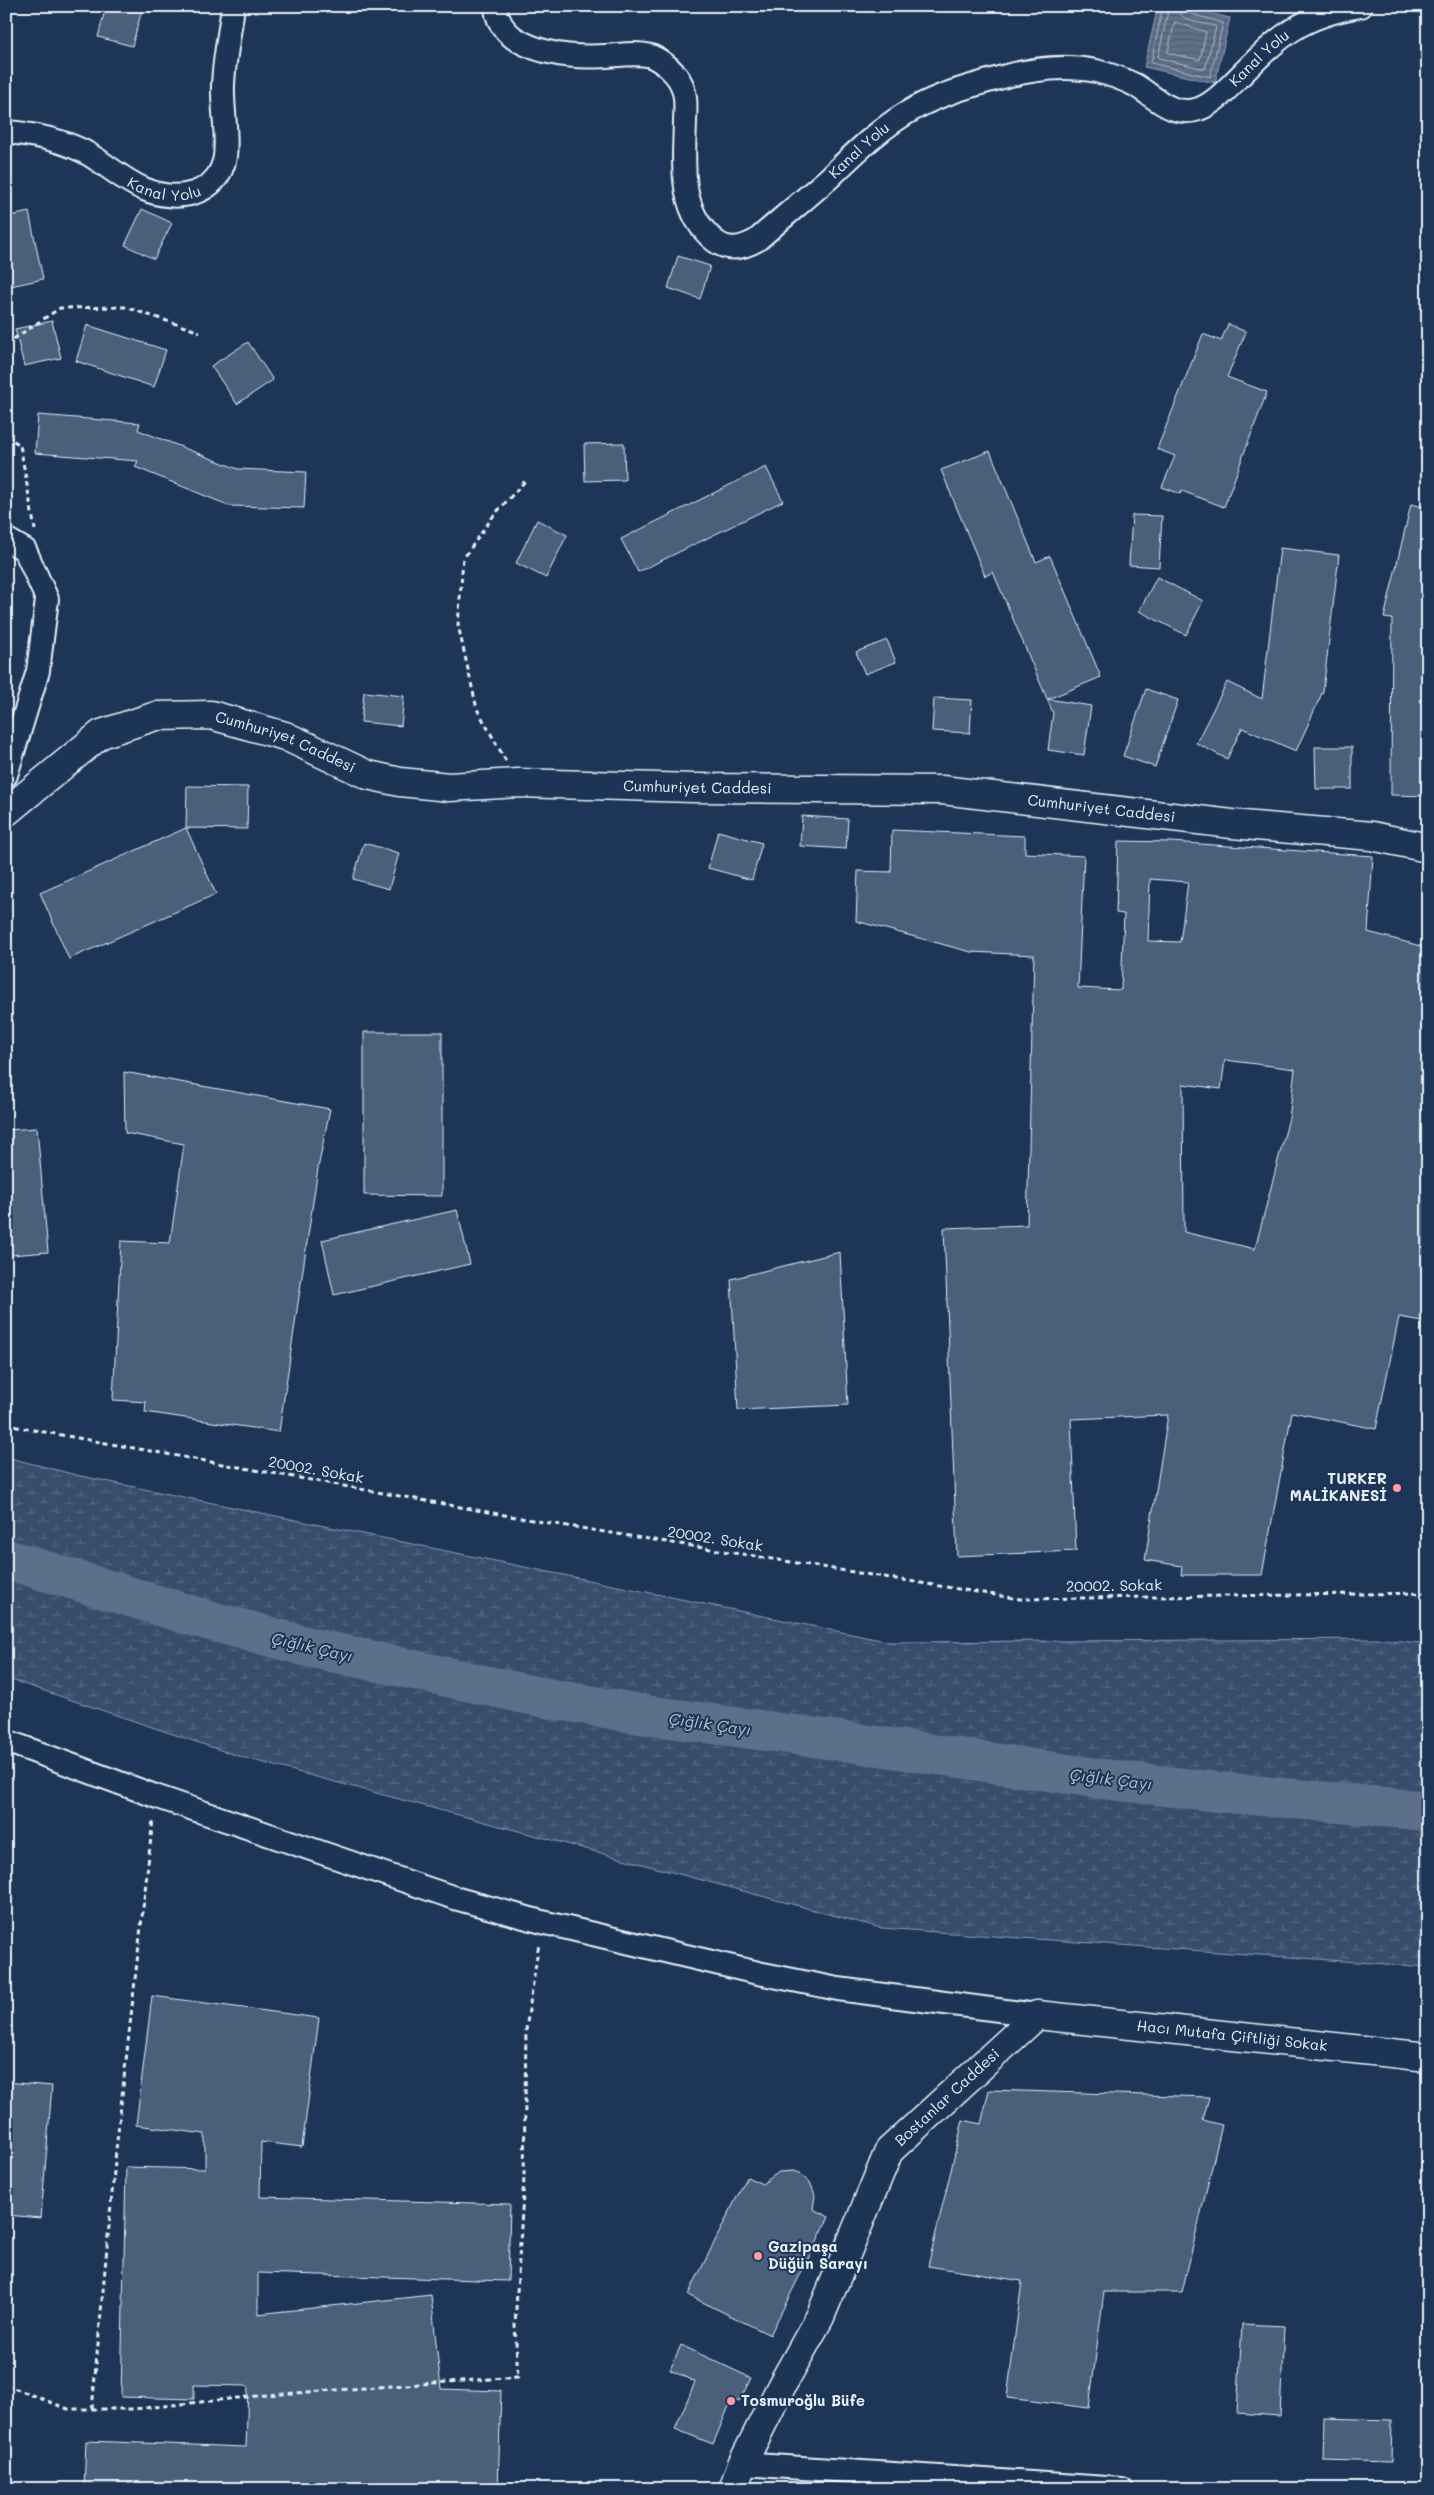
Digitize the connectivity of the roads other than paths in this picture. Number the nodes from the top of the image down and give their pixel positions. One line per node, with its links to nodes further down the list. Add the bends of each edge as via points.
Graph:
1 (233, 6): 4 (street, Kanal Yolu, via 223,84 225,156 212,184 198,194 180,196 144,189 83,151 40,137)
2 (496, 6): 3 (street, Kanal Yolu, via 502,26 525,45 574,56 651,56 676,75 686,99 684,178 687,198 693,213 712,238 721,246 734,249 757,240 889,125 939,96 1036,69 1075,68 1125,81 1174,110 1186,112 1199,109 1221,94 1276,40 1297,25 1319,15)
3 (1361, 6)
4 (6, 132)
5 (6, 539): 6 (street, via 25,550 47,599 38,671)
6 (6, 775)
7 (6, 812): 8 (street, Cumhuriyet Caddesi, via 101,734 156,716 211,715 284,736 368,775 400,782 449,786 518,783 942,790 1232,824 1372,836)
8 (1428, 848)
9 (6, 1741): 10 (street, via 155,1796 458,1899 542,1922 829,1987)
10 (1037, 2015): 11 (street, Hacı Mutafa Çiftliği Sokak); 12 (street, Bostanlar Caddesi, via 889,2152 820,2317)
11 (1428, 2057)
12 (742, 2464): 13 (street, Bostanlar Caddesi); 14 (street)
13 (733, 2489)
14 (1122, 2489)

